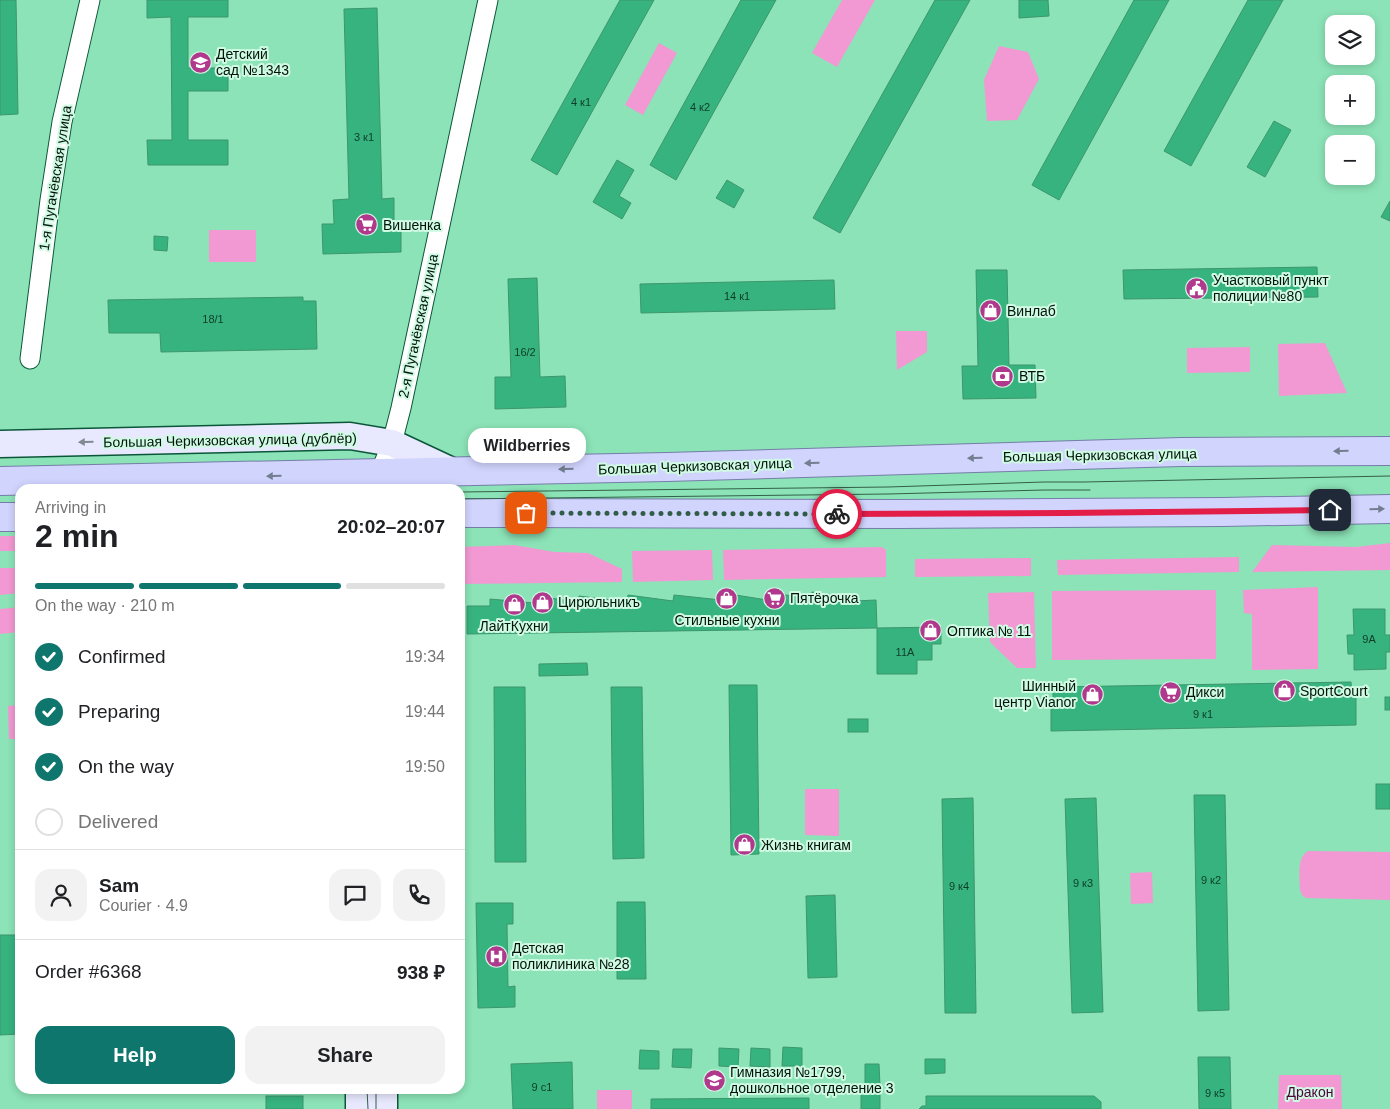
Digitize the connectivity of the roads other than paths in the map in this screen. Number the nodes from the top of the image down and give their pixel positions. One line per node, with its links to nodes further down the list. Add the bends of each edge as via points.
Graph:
1 (90, 0): 3 (street, 1-я Пугачёвская улица, via 62,122)
2 (488, 0): 4 (street, 2-я Пугачёвская улица)
3 (30, 359)
4 (392, 443): 5 (street, Большая Черкизовская улица (дублёр), one-way to 5, via 350,436); 7 (street, Большая Черкизовская улица (дублёр)); 9 (street, 2-я Пугачёвская улица)
5 (0, 444)
6 (1390, 451): 7 (main road, Большая Черкизовская улица, one-way to 7, via 1181,452)
7 (454, 472): 9 (main road, Большая Черкизовская улица)
8 (0, 481): 9 (main road, Большая Черкизовская улица, one-way to 8)
9 (377, 484)
10 (1390, 509): 11 (main road, one-way to 10, via 900,514)
11 (465, 513)
12 (0, 517): 13 (main road)
13 (15, 517)
14 (359, 1094): 16 (street)
15 (384, 1094): 17 (street)
16 (359, 1109)
17 (384, 1109)

